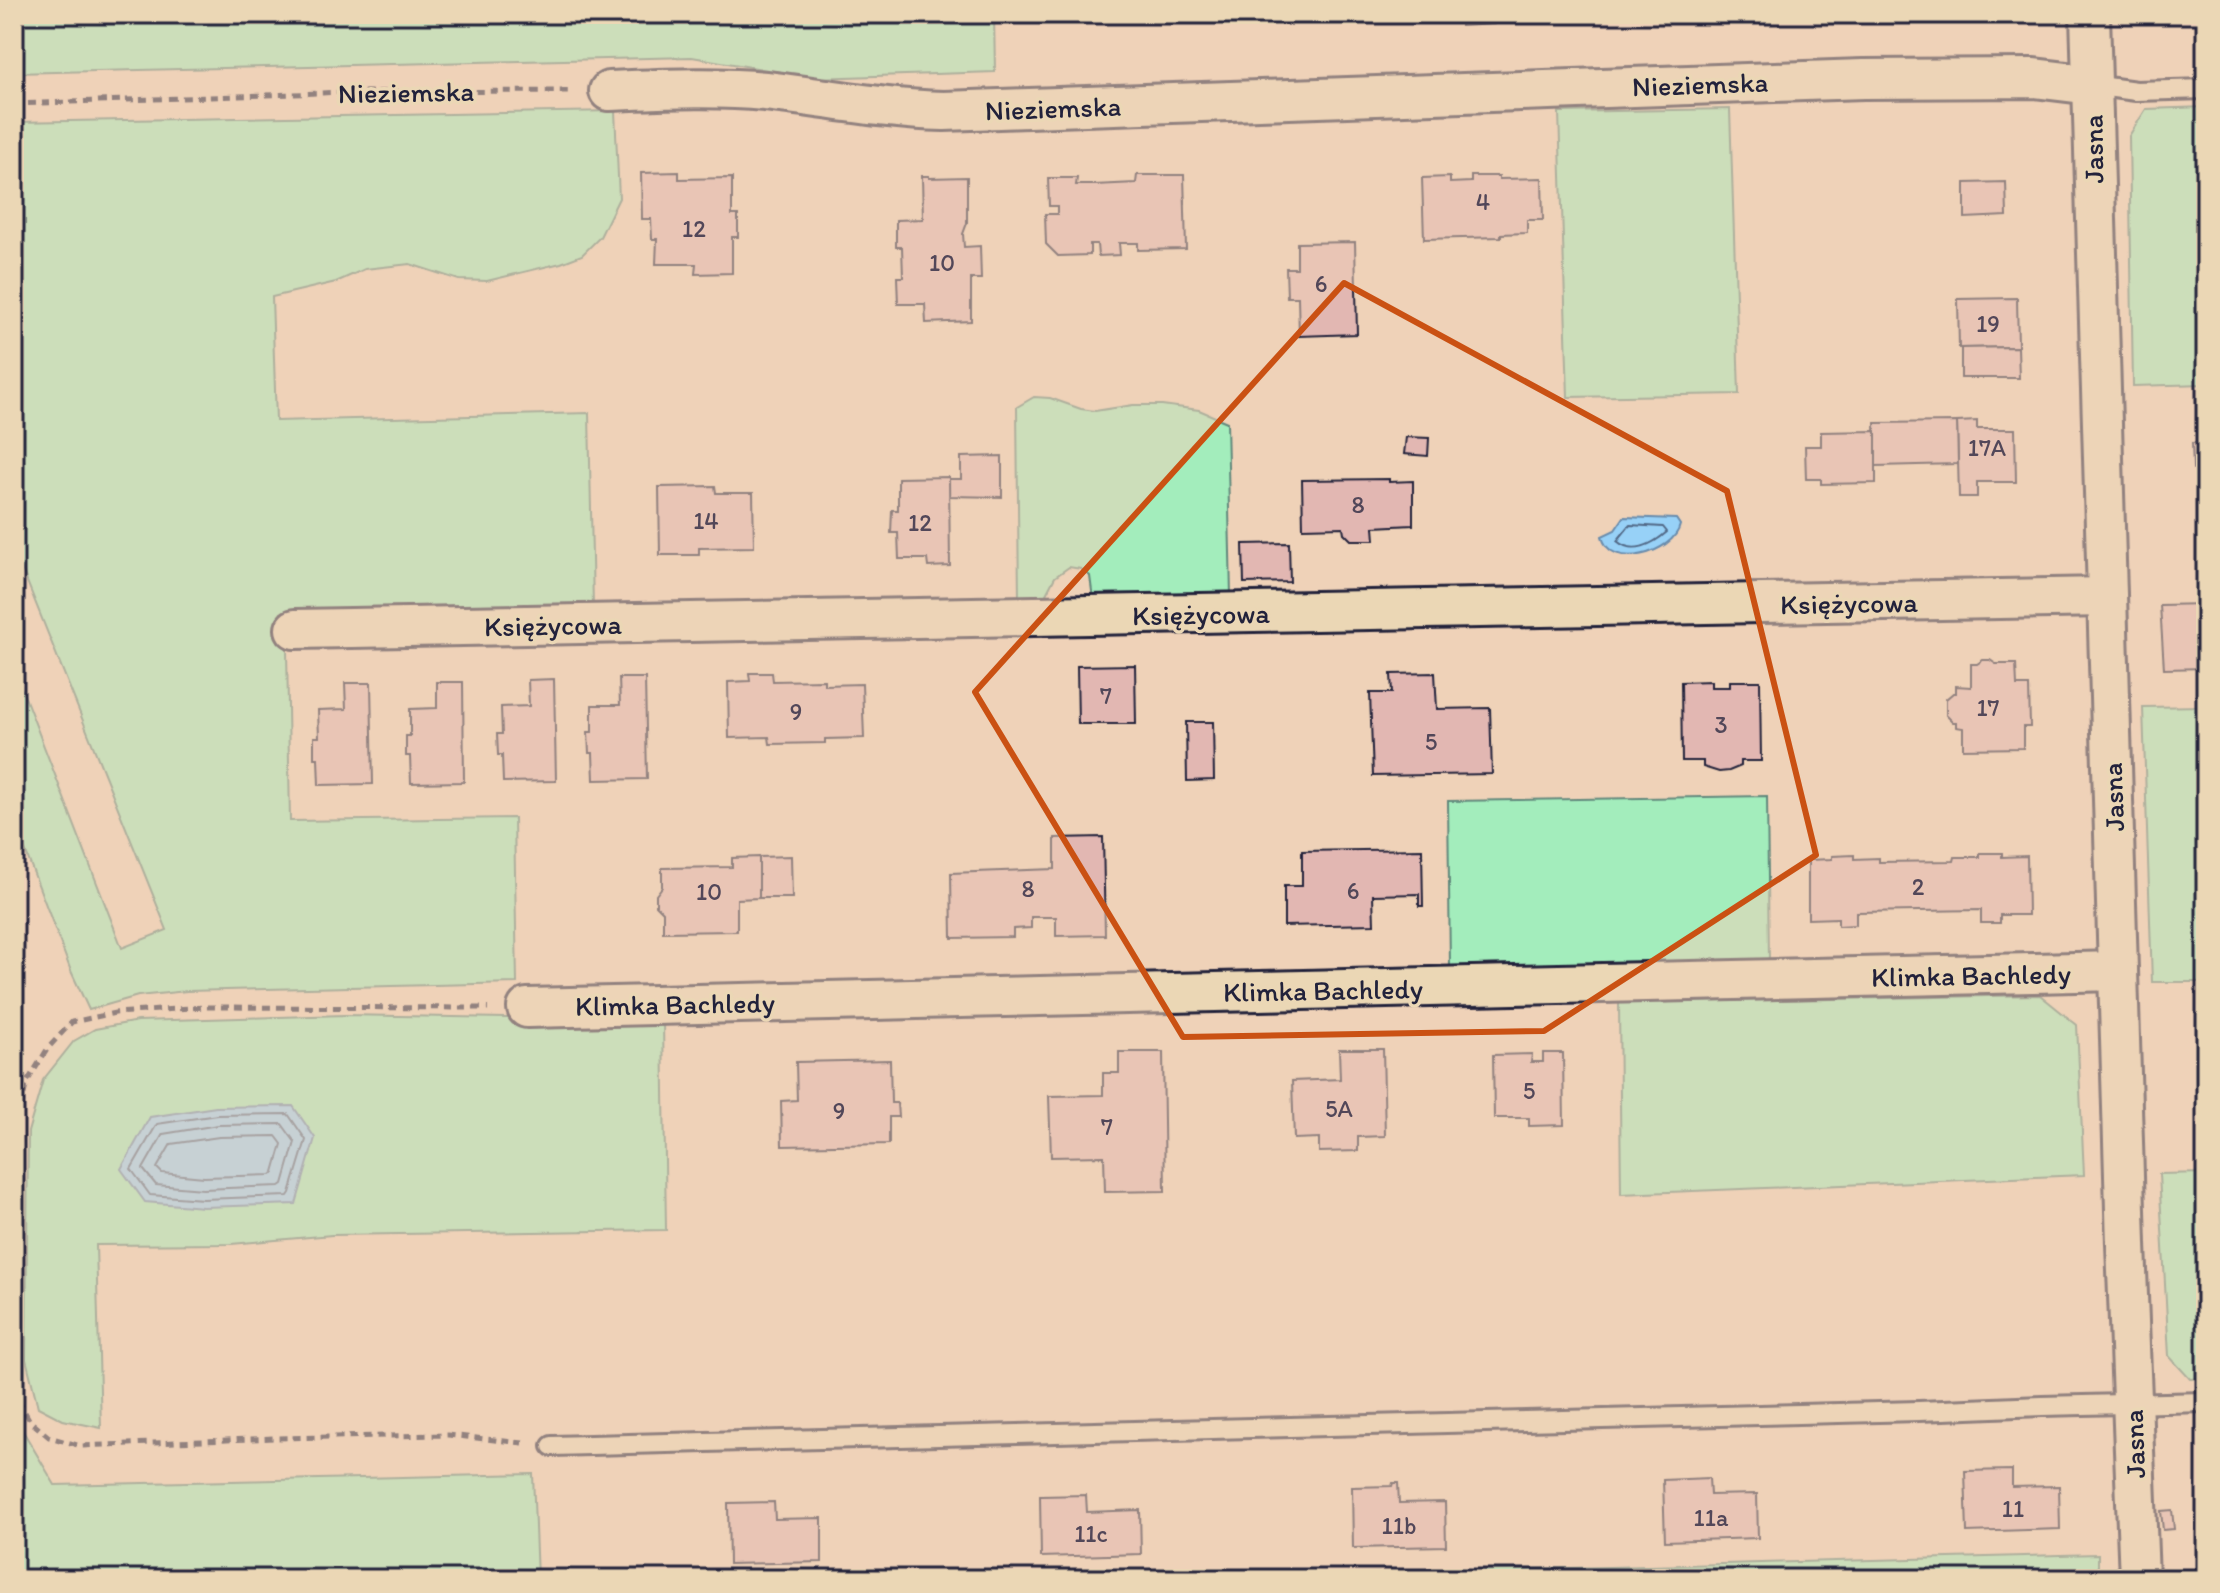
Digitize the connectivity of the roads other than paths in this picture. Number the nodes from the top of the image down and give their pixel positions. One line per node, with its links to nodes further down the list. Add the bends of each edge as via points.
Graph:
1 (2090, 14): 2 (street, Jasna)
2 (2092, 85): 3 (lane, via 2136,91); 4 (street, Nieziemska, via 2034,78 1863,79 944,111 763,91); 5 (street, Jasna)
3 (2206, 89)
4 (609, 91)
5 (2107, 597): 6 (street, Księżycowa); 7 (street, Jasna)
6 (295, 629)
7 (2118, 971): 8 (street, Klimka Bachledy); 10 (street, Jasna)
8 (527, 1008)
9 (2206, 1402): 10 (lane)
10 (2132, 1404): 11 (lane); 12 (street, Jasna)
11 (552, 1446)
12 (2139, 1579)

